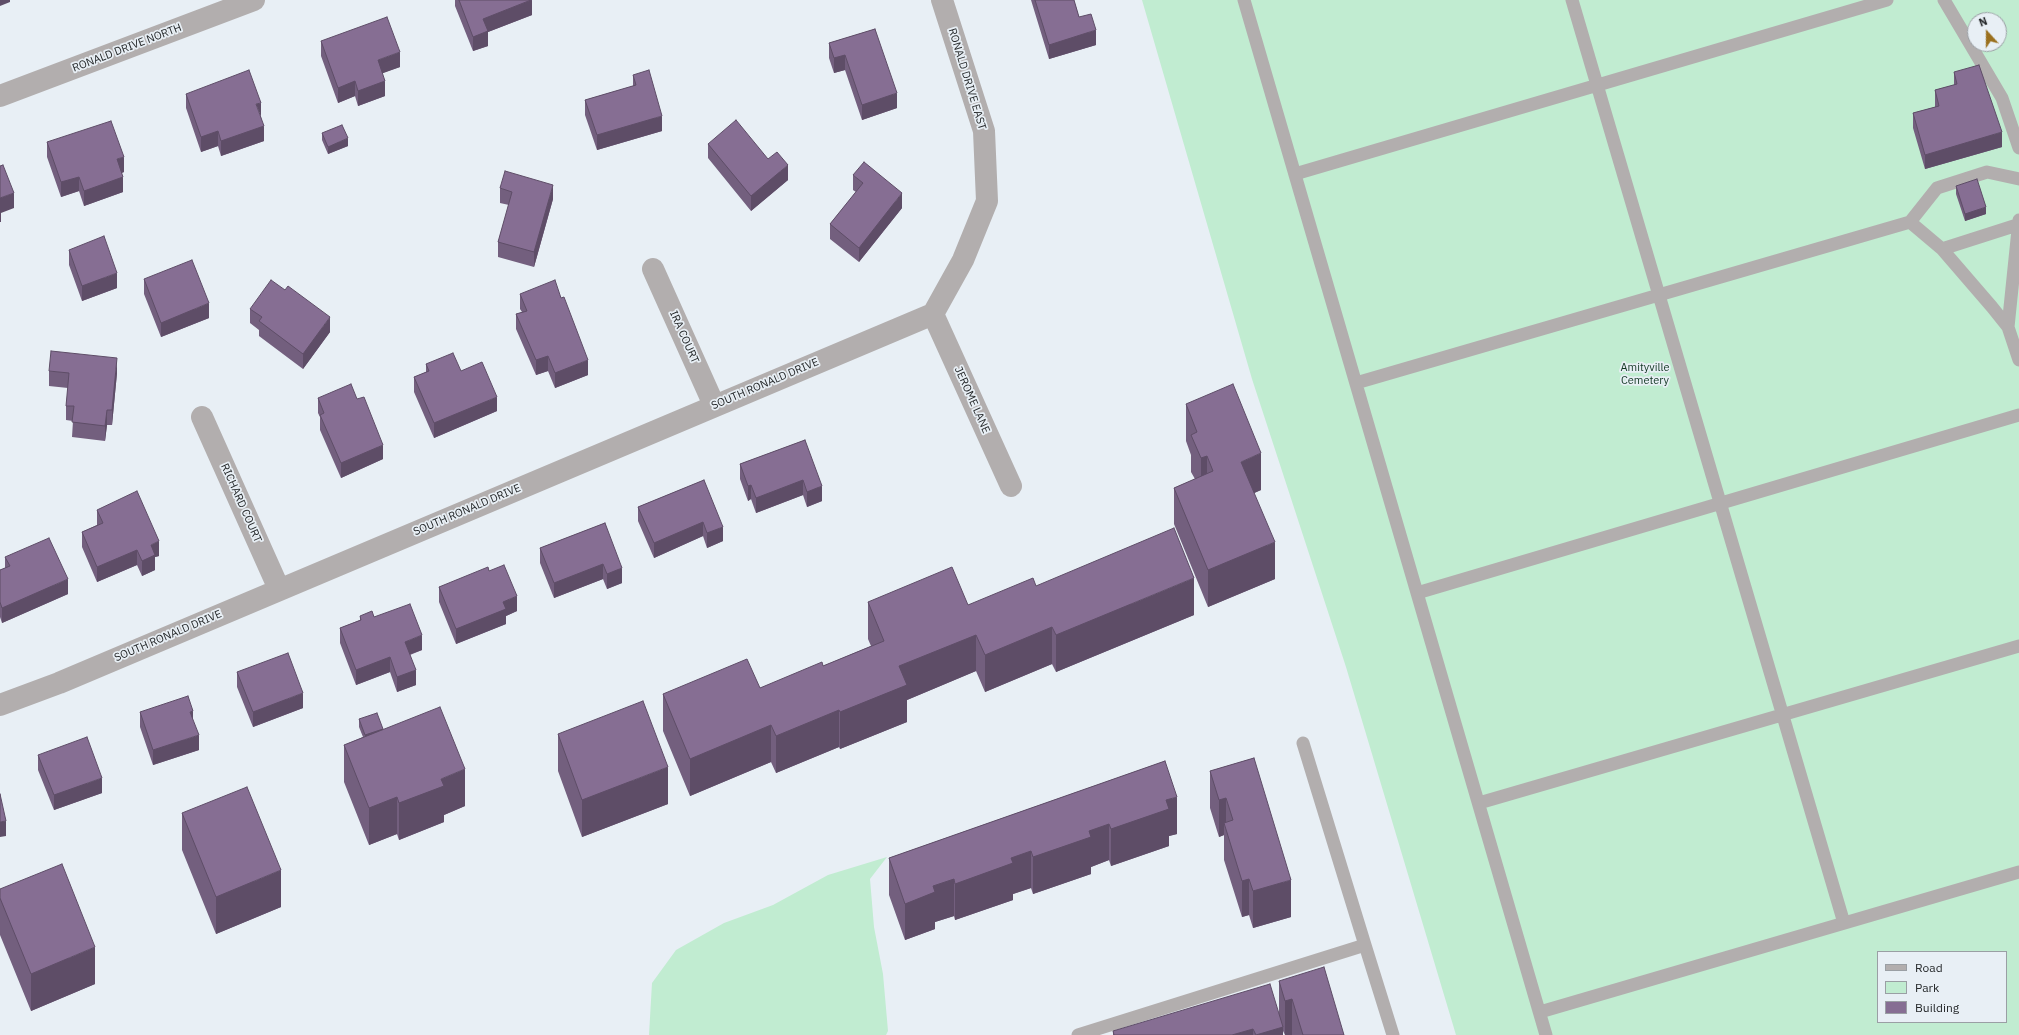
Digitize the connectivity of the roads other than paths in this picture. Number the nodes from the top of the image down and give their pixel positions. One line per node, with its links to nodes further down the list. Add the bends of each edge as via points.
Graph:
1 (254, 0): 8 (street, RONALD DRIVE NORTH)
2 (942, 0): 17 (street, RONALD DRIVE EAST, via 984,131 987,201 963,260)
3 (1244, 0): 10 (lane)
4 (1572, 0): 7 (lane)
5 (1888, 0): 7 (lane)
6 (1944, 0): 9 (lane, via 2002,98)
7 (1597, 86): 10 (lane); 16 (lane)
8 (0, 96)
9 (2019, 148)
10 (1295, 174): 20 (lane)
11 (2019, 179): 12 (lane, via 1987,172 1936,188)
12 (1910, 222): 14 (lane); 16 (lane)
13 (2018, 222): 14 (lane); 18 (lane)
14 (1942, 249): 18 (lane)
15 (653, 269): 21 (street, IRA COURT)
16 (1659, 294): 20 (lane); 25 (lane)
17 (933, 314): 21 (street, SOUTH RONALD DRIVE); 24 (street, JEROME LANE)
18 (2008, 327): 19 (lane)
19 (2019, 360)
20 (1356, 383): 27 (lane)
21 (714, 405): 26 (street, SOUTH RONALD DRIVE)
22 (2019, 415): 25 (lane)
23 (202, 418): 26 (street, RICHARD COURT)
24 (1011, 486)
25 (1720, 503): 27 (lane); 30 (lane)
26 (279, 589): 29 (street, SOUTH RONALD DRIVE, via 59,683)
27 (1417, 593): 32 (lane)
28 (2019, 646): 30 (lane)
29 (0, 705)
30 (1782, 714): 32 (lane); 34 (lane)
31 (1303, 743): 35 (lane)
32 (1479, 803): 36 (lane)
33 (2019, 872): 34 (lane)
34 (1844, 923): 36 (lane)
35 (1365, 945): 37 (lane); 38 (lane)
36 (1540, 1012): 39 (lane)
37 (1078, 1035)
38 (1393, 1035)
39 (1546, 1035)

